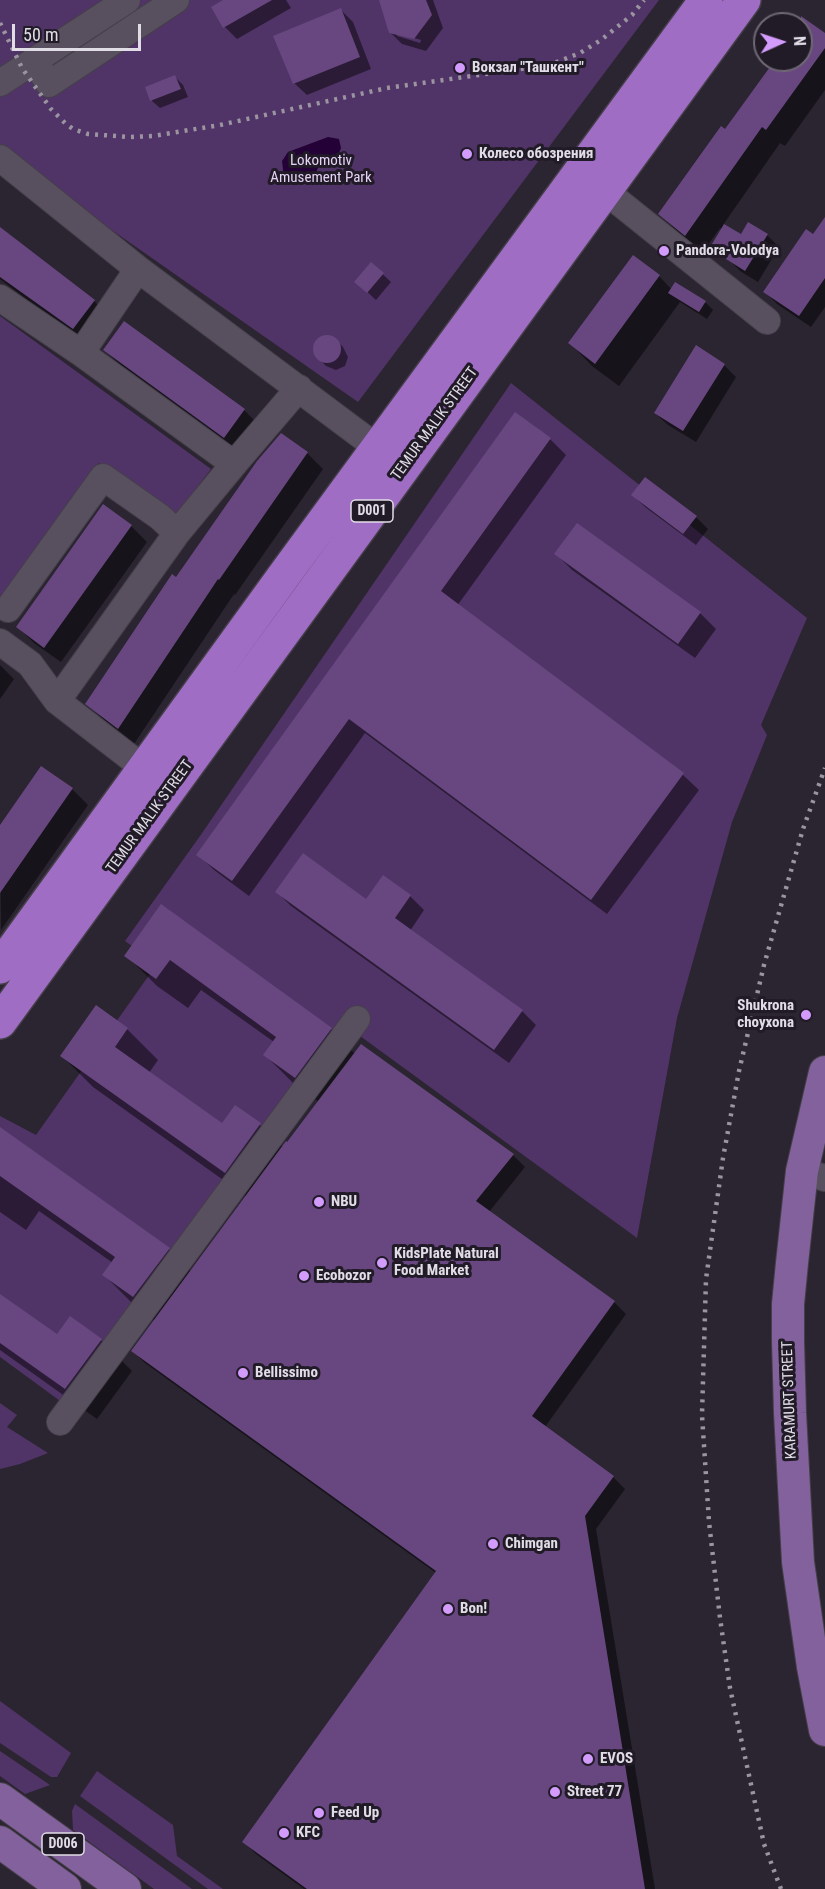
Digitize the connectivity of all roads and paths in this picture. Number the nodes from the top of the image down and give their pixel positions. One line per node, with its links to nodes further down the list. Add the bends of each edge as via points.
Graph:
1 (126, 0): 5 (street)
2 (176, 0): 5 (street, via 49,84)
3 (706, 0): 14 (highway, TEMUR MALIK STREET / D001)
4 (744, 0): 8 (highway, TEMUR MALIK STREET / D001)
5 (34, 60): 6 (street)
6 (6, 79)
7 (0, 158): 9 (street)
8 (605, 191): 11 (street); 18 (highway, TEMUR MALIK STREET / D001)
9 (138, 269): 12 (street); 13 (street)
10 (0, 298): 12 (street)
11 (767, 321)
12 (81, 353): 15 (street)
13 (299, 388): 14 (street); 15 (street)
14 (379, 448): 17 (highway, TEMUR MALIK STREET / D001)
15 (234, 464): 16 (street)
16 (177, 532): 19 (street, via 103,477); 23 (street)
17 (311, 539): 18 (highway); 21 (highway, TEMUR MALIK STREET / D001)
18 (337, 559): 22 (highway, TEMUR MALIK STREET / D001)
19 (8, 609)
20 (0, 642): 23 (street, via 30,664)
21 (218, 668): 22 (highway); 24 (highway, TEMUR MALIK STREET / D001)
22 (243, 689): 27 (highway, TEMUR MALIK STREET / D001)
23 (57, 701): 24 (street)
24 (145, 769): 25 (highway, TEMUR MALIK STREET / D001)
25 (0, 967)
26 (357, 1019): 31 (street)
27 (0, 1022)
28 (825, 1072): 30 (main road, KARAMURT STREET)
29 (825, 1104): 30 (main road, KARAMURT STREET)
30 (812, 1174): 32 (main road, KARAMURT STREET, via 798,1263 795,1341 806,1560); 33 (main road, KARAMURT STREET, via 796,1221 788,1304 790,1413 798,1562)
31 (60, 1422)
32 (825, 1692)
33 (825, 1730)
34 (0, 1799): 37 (main road, D006)
35 (0, 1842): 36 (main road, D006)
36 (65, 1889)
37 (125, 1889)

